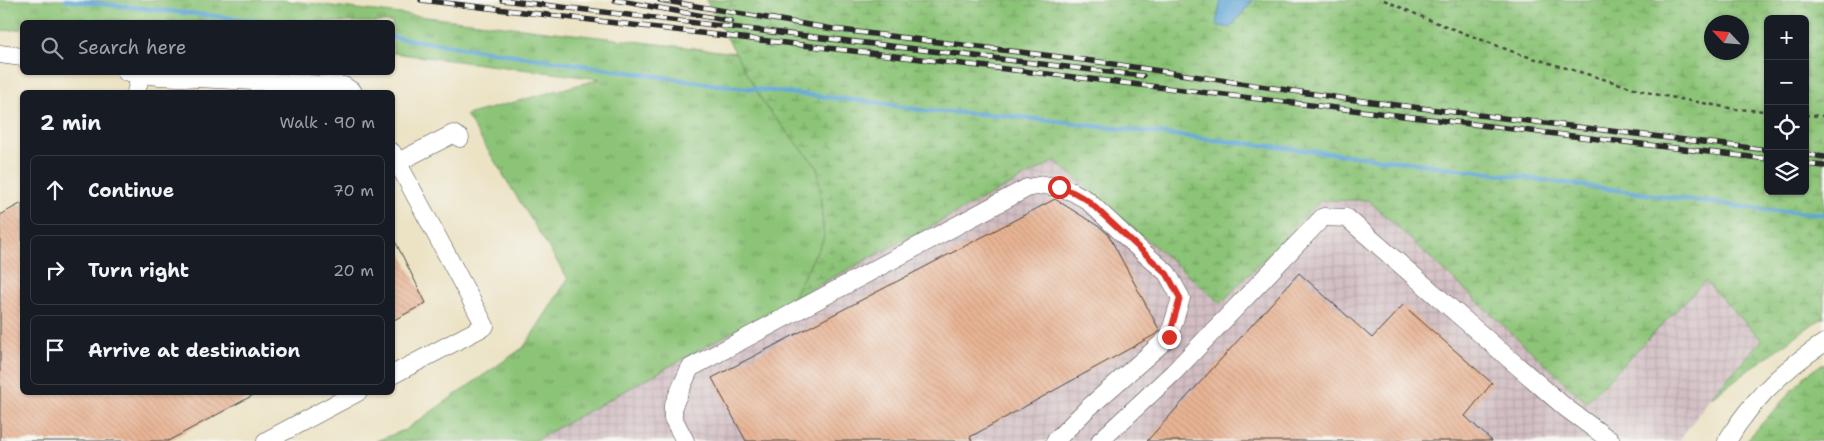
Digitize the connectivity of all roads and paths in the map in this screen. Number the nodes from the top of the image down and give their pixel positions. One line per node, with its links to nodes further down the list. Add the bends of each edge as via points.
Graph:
1 (1384, 0): 8 (path, via 1427,20 1519,54 1654,94)
2 (0, 54): 3 (street)
3 (20, 58)
4 (133, 75): 6 (street)
5 (165, 75): 7 (street, via 344,86)
6 (136, 90)
7 (350, 90)
8 (1764, 112)
9 (1809, 115): 10 (path)
10 (1824, 116)
11 (460, 138): 12 (street, via 453,134)
12 (395, 157): 14 (street, via 485,326)
13 (1824, 343): 21 (street, via 1792,366 1768,389)
14 (395, 372)
15 (352, 395): 16 (street)
16 (266, 441)
17 (685, 441): 18 (street, via 673,418 673,406 690,368 1027,188 1044,185 1073,192 1087,200 1167,274 1180,298 1169,337)
18 (1054, 441)
19 (1100, 441): 20 (street, via 1174,373 1323,217 1347,218 1566,408)
20 (1611, 441)
21 (1726, 441)

